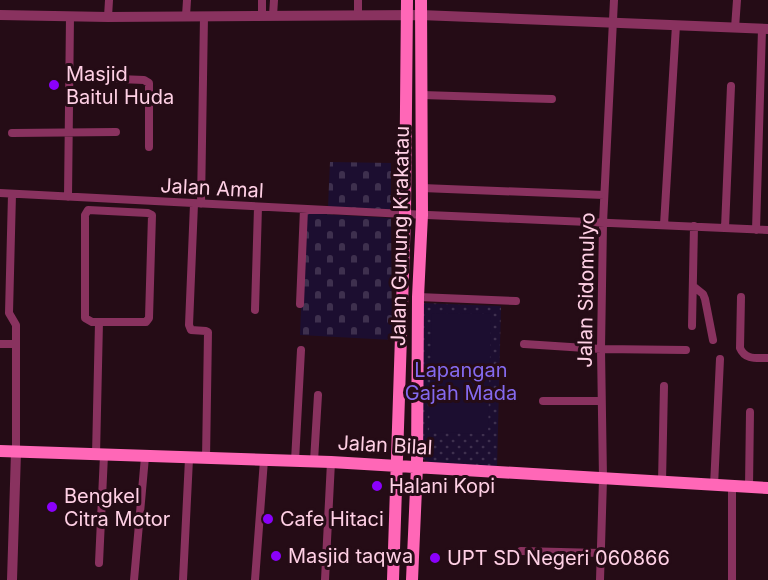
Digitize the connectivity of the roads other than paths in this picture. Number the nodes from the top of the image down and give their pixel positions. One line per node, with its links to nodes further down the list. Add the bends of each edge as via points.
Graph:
1 (109, 0): 18 (street)
2 (186, 0): 15 (street)
3 (262, 0): 17 (street)
4 (274, 0): 17 (street)
5 (358, 0): 11 (street)
6 (407, 0): 12 (main road, Jalan Gunung Krakatau)
7 (421, 0): 13 (main road, Jalan Gunung Krakatau)
8 (614, 0): 19 (street, Jalan Sidomulyo)
9 (737, 0): 21 (street)
10 (0, 15): 14 (street)
11 (358, 15): 12 (street); 17 (street)
12 (406, 15): 13 (street); 39 (main road, Jalan Gunung Krakatau)
13 (420, 15): 19 (street); 25 (main road, Jalan Gunung Krakatau)
14 (70, 16): 18 (street); 23 (street)
15 (186, 16): 16 (street); 18 (street)
16 (204, 16): 17 (street); 36 (street)
17 (268, 16)
18 (108, 17)
19 (613, 22): 20 (street); 34 (street, Jalan Sidomulyo)
20 (676, 25): 21 (street); 42 (street)
21 (735, 28): 22 (street)
22 (765, 29): 45 (street)
23 (69, 77): 27 (street); 30 (street, via 149,83)
24 (731, 86): 44 (street)
25 (422, 94): 26 (street); 31 (main road, Jalan Gunung Krakatau)
26 (552, 99)
27 (69, 132): 28 (street); 29 (street); 35 (street)
28 (116, 132)
29 (12, 133)
30 (149, 147)
31 (422, 188): 34 (street); 40 (main road, Jalan Gunung Krakatau)
32 (0, 193): 33 (street, Jalan Amal)
33 (12, 194): 35 (street, Jalan Amal); 57 (street, via 9,313 16,325)
34 (604, 195): 41 (street, Jalan Sidomulyo)
35 (68, 197): 36 (street, Jalan Amal)
36 (197, 204): 37 (street, Jalan Amal); 74 (street, via 189,325 191,330 208,332)
37 (258, 207): 38 (street, Jalan Amal); 52 (street)
38 (304, 209): 39 (street, Jalan Amal); 51 (street)
39 (405, 214): 40 (street, Jalan Amal); 79 (main road, Jalan Gunung Krakatau)
40 (422, 215): 41 (street, Jalan Amal); 48 (main road, Jalan Gunung Krakatau)
41 (603, 222): 42 (street, Jalan Amal); 59 (street, Jalan Sidomulyo)
42 (664, 225): 43 (street, Jalan Amal)
43 (694, 226): 44 (street, Jalan Amal); 47 (street)
44 (725, 228): 45 (street, Jalan Amal)
45 (756, 230): 46 (street, Jalan Amal)
46 (768, 230)
47 (693, 286): 54 (street); 55 (street, via 705,299)
48 (418, 297): 50 (street); 80 (main road, Jalan Gunung Krakatau)
49 (741, 297): 62 (street, via 742,353 746,357)
50 (516, 301)
51 (300, 304)
52 (255, 310)
53 (99, 322): 53 (street, via 144,322 149,318 153,218 150,213 85,213 84,315); 71 (street)
54 (692, 326)
55 (713, 339)
56 (0, 344): 57 (street)
57 (15, 344): 70 (street)
58 (524, 344): 59 (street)
59 (601, 349): 61 (street); 67 (street, Jalan Sidomulyo)
60 (301, 350): 76 (street)
61 (686, 350)
62 (768, 358)
63 (720, 359): 83 (street)
64 (664, 386): 82 (street)
65 (318, 395): 77 (street)
66 (543, 401): 67 (street)
67 (602, 401): 81 (street, Jalan Sidomulyo)
68 (750, 412): 85 (street)
69 (0, 451): 70 (main road, Jalan Bilal)
70 (16, 452): 71 (main road, Jalan Bilal); 90 (street)
71 (100, 455): 72 (main road, Jalan Bilal); 89 (street)
72 (145, 456): 73 (main road, Jalan Bilal); 91 (street)
73 (189, 459): 74 (main road, Jalan Bilal); 92 (street)
74 (206, 459): 75 (main road, Jalan Bilal)
75 (264, 460): 76 (main road, Jalan Bilal); 93 (street)
76 (295, 461): 77 (main road, Jalan Bilal)
77 (314, 461): 78 (main road, Jalan Bilal)
78 (331, 462): 79 (main road, Jalan Bilal); 94 (street)
79 (396, 466): 80 (main road, Jalan Bilal); 95 (main road, Jalan Gunung Krakatau)
80 (417, 466): 81 (main road, Jalan Bilal); 96 (main road, Jalan Gunung Krakatau)
81 (603, 478): 82 (main road, Jalan Bilal); 88 (street, Jalan Sidomulyo)
82 (662, 482): 83 (main road, Jalan Bilal)
83 (714, 486): 84 (main road, Jalan Bilal)
84 (732, 486): 85 (main road, Jalan Bilal); 98 (street)
85 (749, 487): 86 (main road, Jalan Bilal)
86 (768, 488)
87 (521, 551): 88 (street)
88 (600, 553): 97 (street, Jalan Sidomulyo)
89 (99, 563)
90 (12, 580)
91 (134, 580)
92 (183, 580)
93 (255, 580)
94 (326, 580)
95 (393, 580)
96 (412, 580)
97 (600, 580)
98 (732, 580)

